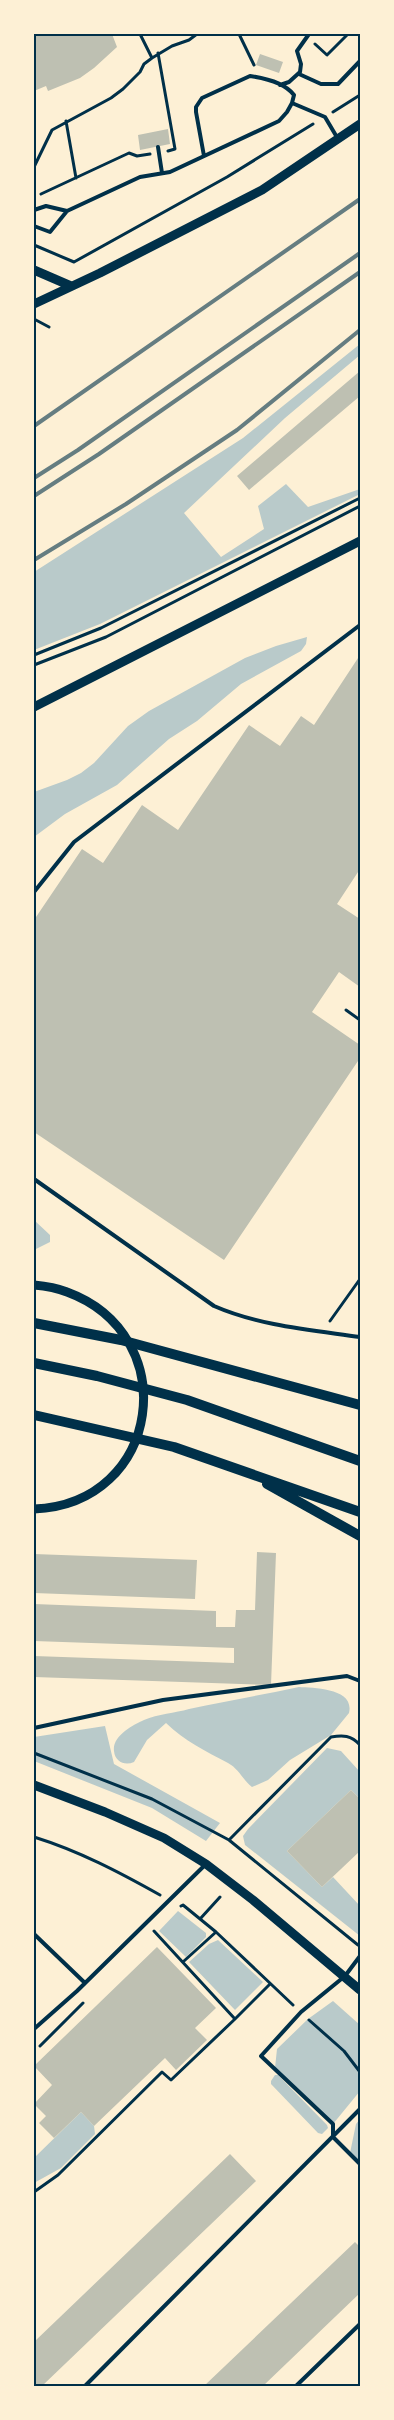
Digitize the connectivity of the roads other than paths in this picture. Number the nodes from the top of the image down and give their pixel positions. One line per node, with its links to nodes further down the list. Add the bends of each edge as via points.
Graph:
1 (308, 35): 3 (lane, via 297,51 301,64)
2 (360, 62): 3 (lane, via 338,84 321,84)
3 (299, 74): 4 (lane)
4 (280, 85): 5 (lane, via 294,95); 9 (lane, via 245,78 202,98 196,112)
5 (292, 103): 7 (lane, via 325,117); 9 (lane, via 278,121)
6 (360, 124): 7 (street)
7 (338, 139): 15 (street, via 262,190)
8 (158, 147): 10 (lane)
9 (204, 156): 10 (lane)
10 (162, 173): 12 (lane, via 140,177)
11 (34, 210): 12 (lane, via 46,206)
12 (67, 211): 13 (lane, via 50,232)
13 (34, 226)
14 (34, 270): 15 (street)
15 (71, 286): 16 (street)
16 (34, 304)
17 (360, 541): 19 (street)
18 (360, 625): 20 (lane, via 74,842)
19 (34, 707)
20 (34, 892)
21 (34, 1179): 24 (lane, via 214,1306 238,1317 261,1322)
22 (34, 1285): 30 (street, via 67,1291 108,1317 124,1335 142,1377 144,1398 143,1422 135,1444 120,1468 86,1496 71,1503)
23 (34, 1323): 26 (main road, via 122,1340)
24 (360, 1337)
25 (34, 1363): 28 (main road, via 187,1400)
26 (360, 1405)
27 (34, 1415): 29 (main road, via 174,1447)
28 (360, 1461)
29 (240, 1469): 31 (main road); 32 (main road)
30 (34, 1509)
31 (360, 1512)
32 (360, 1536)
33 (360, 1681): 34 (lane, via 347,1676 163,1700)
34 (34, 1728)
35 (34, 1785): 36 (street, via 164,1838)
36 (206, 1864): 39 (street); 40 (lane)
37 (34, 1934): 40 (lane)
38 (360, 1956): 39 (lane)
39 (345, 1976): 41 (street); 44 (lane, via 301,2012 261,2056 332,2124)
40 (85, 1983): 42 (lane)
41 (360, 1990)
42 (34, 2029)
43 (360, 2109): 44 (lane)
44 (333, 2137): 45 (lane); 47 (lane)
45 (360, 2164)
46 (360, 2324): 48 (lane)
47 (85, 2386)
48 (296, 2386)

